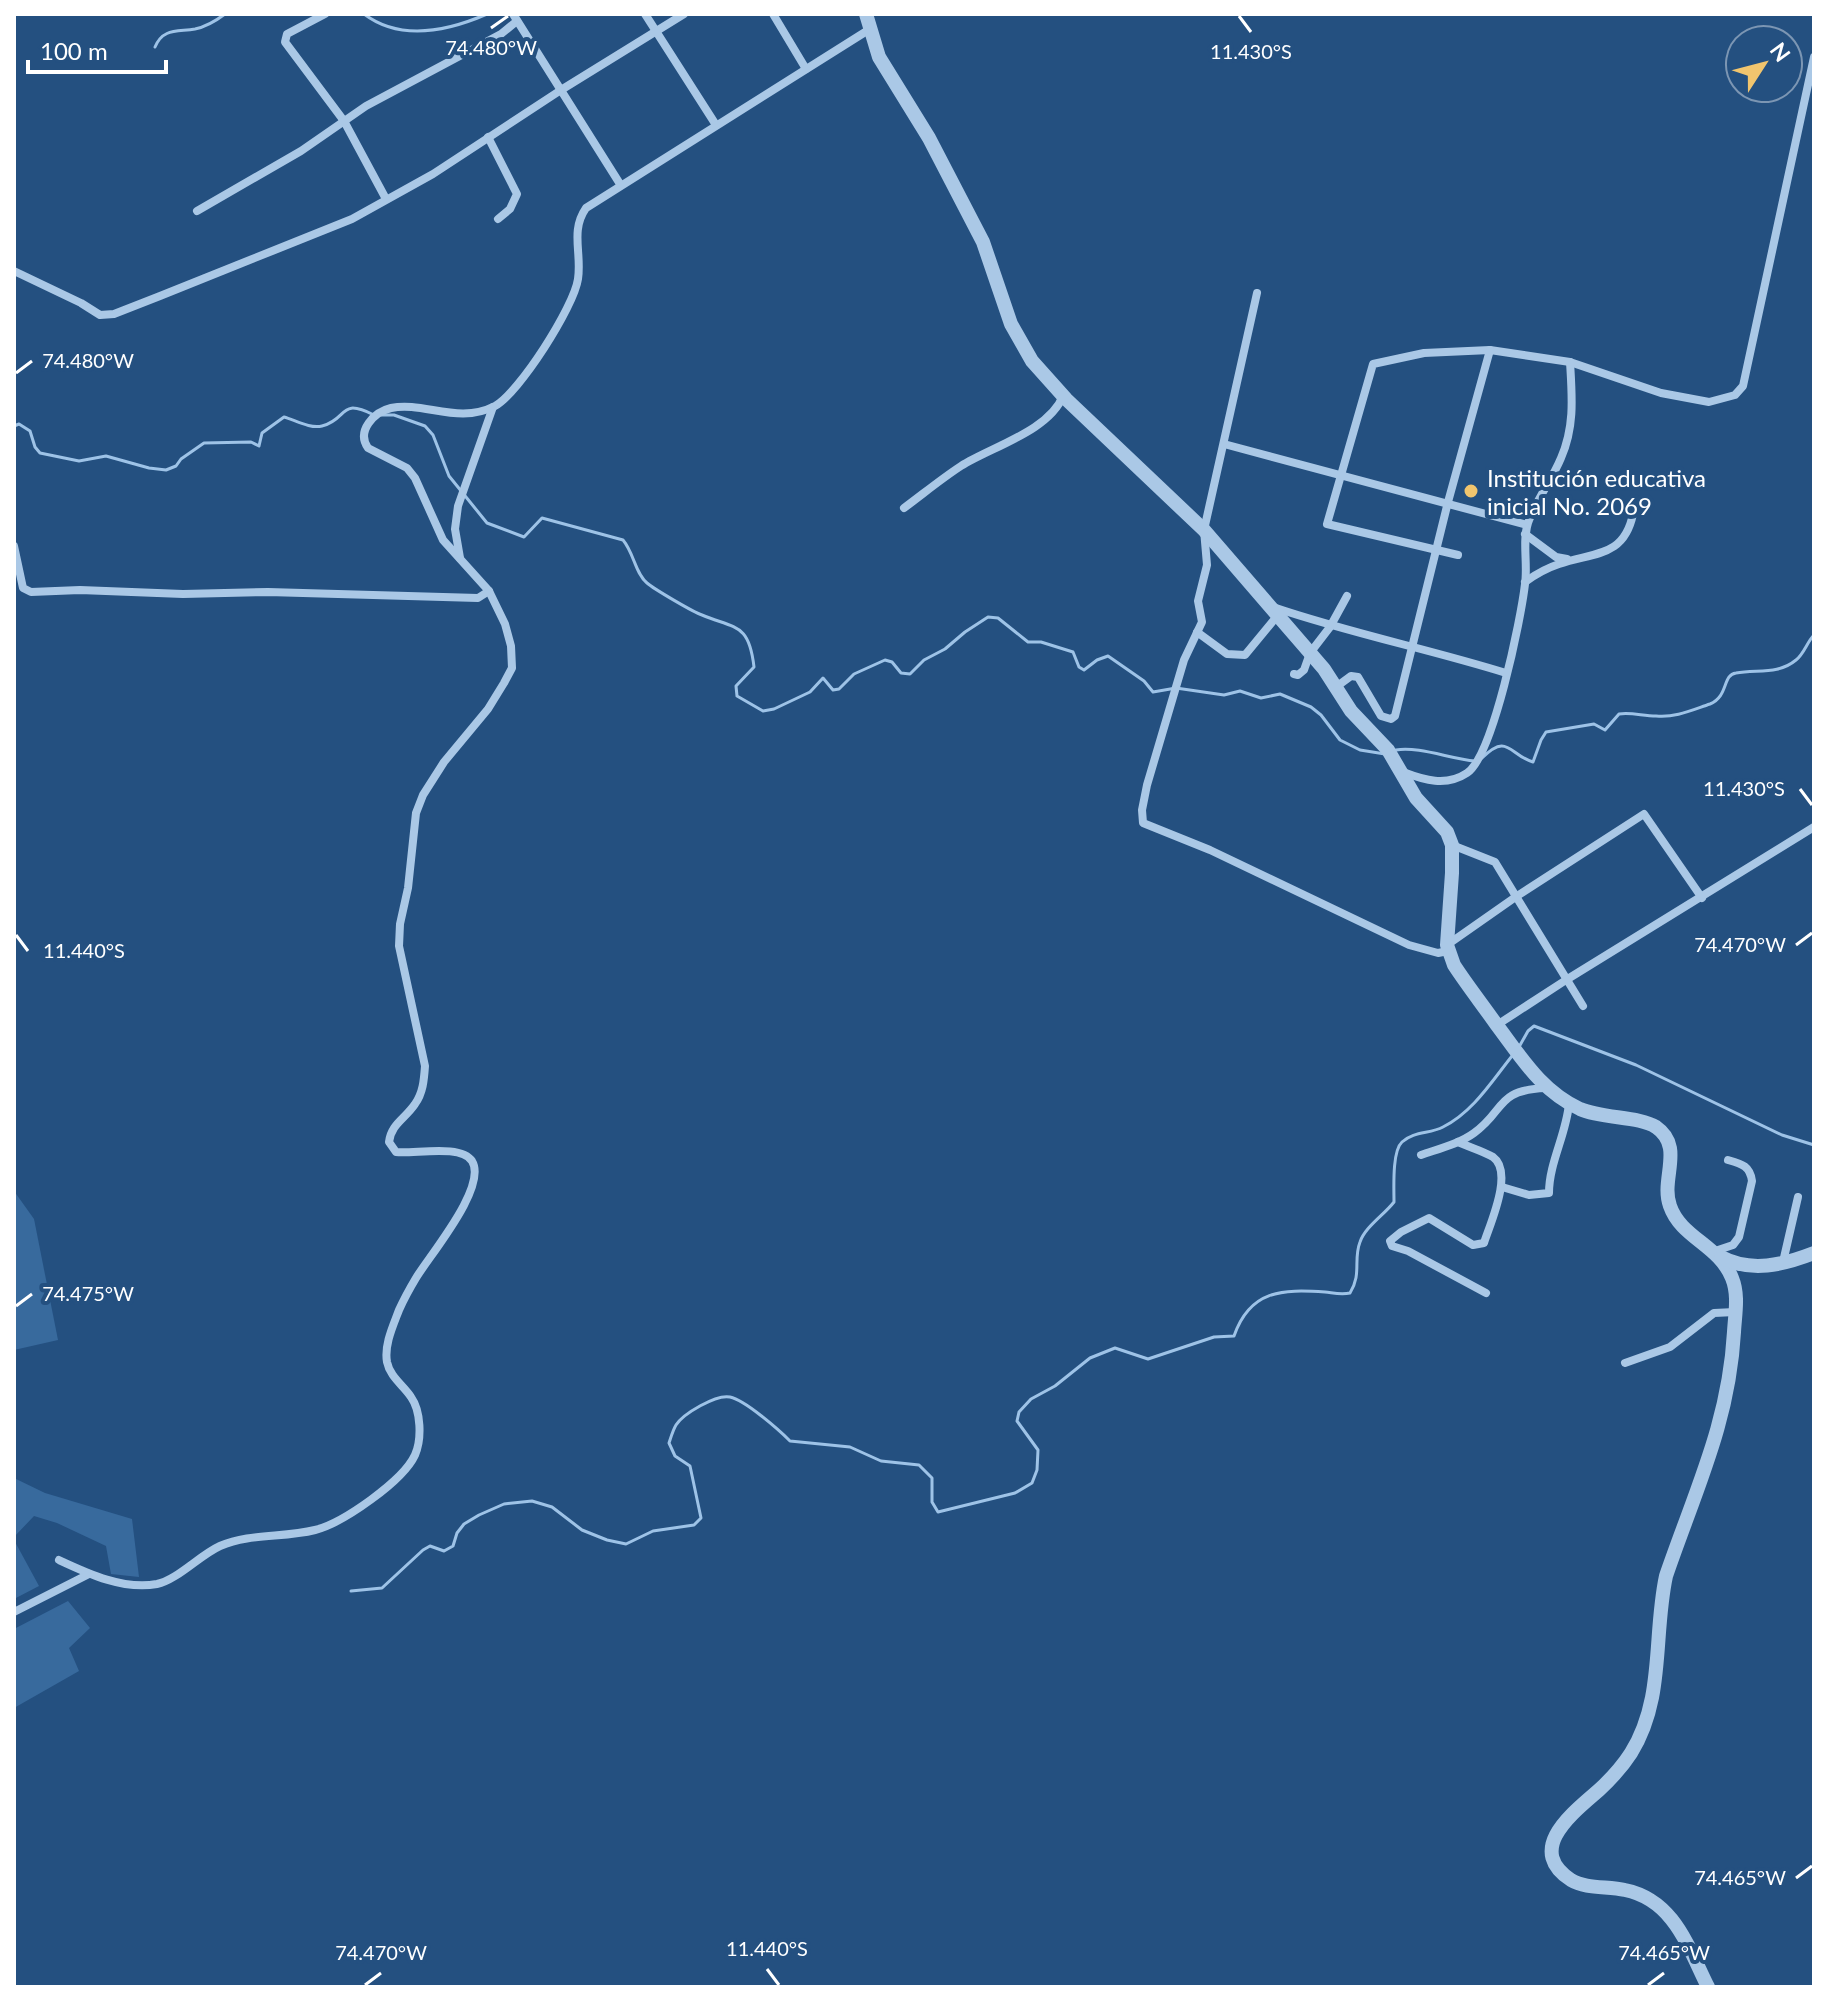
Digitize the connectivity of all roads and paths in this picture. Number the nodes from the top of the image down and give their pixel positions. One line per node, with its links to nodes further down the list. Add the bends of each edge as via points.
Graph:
1 (325, 14): 11 (street, via 287,34 285,42)
2 (645, 14): 7 (street)
3 (684, 14): 7 (street)
4 (773, 14): 9 (street)
5 (515, 18): 10 (street); 11 (street, via 501,34)
6 (868, 21): 9 (street); 22 (street, via 879,57 983,242 1022,347)
7 (657, 31): 10 (street); 12 (street)
8 (1814, 57): 21 (street, via 1743,386 1735,395 1709,402 1661,393)
9 (806, 69): 12 (street)
10 (561, 90): 13 (street); 14 (street)
11 (344, 121): 15 (street); 16 (street)
12 (716, 125): 14 (street)
13 (488, 137): 15 (street); 17 (street, via 517,194)
14 (620, 184): 23 (street, via 581,215 575,293 516,389)
15 (386, 199): 18 (street, via 298,242 114,314 100,315)
16 (197, 211)
17 (498, 219)
18 (14, 271)
19 (1257, 293): 24 (street)
20 (1490, 350): 21 (street); 25 (street, via 1424,353 1373,364); 26 (street)
21 (1570, 362): 30 (street, via 1573,414 1562,456)
22 (1063, 396): 27 (street, via 1054,412 961,466); 31 (street)
23 (493, 407): 36 (street, via 458,506); 36 (street, via 471,413 392,408 375,415 364,431 368,448 407,468 415,478 435,526)
24 (1224, 444): 25 (street); 31 (street)
25 (1340, 475): 26 (street); 34 (street, via 1327,524)
26 (1448, 502): 29 (street); 34 (street)
27 (904, 508)
28 (1633, 514): 37 (street, via 1624,538 1597,556)
29 (1512, 521): 30 (street); 32 (street)
30 (1527, 525): 32 (street)
31 (1204, 530): 41 (street); 43 (street, via 1207,565)
32 (1527, 536): 37 (street, via 1556,557); 38 (street)
33 (14, 546): 39 (street, via 23,588 31,592 478,598)
34 (1436, 550): 35 (street); 44 (street)
35 (1458, 555)
36 (460, 558): 39 (street)
37 (1572, 560): 38 (street)
38 (1525, 582): 46 (street)
39 (489, 591): 72 (street, via 505,624 512,668 423,795 400,924 399,946 425,1066 417,1102 394,1125 389,1142 396,1152 464,1154 475,1168 457,1220 416,1277 389,1339 387,1365 418,1409 416,1453 397,1479 371,1500 315,1530 221,1546 156,1584)
40 (1347, 596): 42 (street)
41 (1273, 610): 42 (street); 43 (street, via 1245,655 1227,654); 45 (street)
42 (1330, 627): 44 (street); 45 (street)
43 (1197, 632): 54 (street, via 1147,785 1143,823 1409,945 1438,953)
44 (1413, 646): 46 (street); 48 (street, via 1391,719 1381,716 1358,677)
45 (1310, 653): 47 (street, via 1304,670); 48 (street)
46 (1506, 673): 49 (street, via 1478,761 1467,773 1426,781)
47 (1294, 674)
48 (1336, 687): 49 (street)
49 (1400, 771): 51 (street)
50 (1814, 827): 53 (street)
51 (1452, 845): 52 (street, via 1495,862); 54 (street)
52 (1517, 896): 53 (street, via 1644,814); 54 (street); 55 (street)
53 (1702, 898): 55 (street)
54 (1448, 948): 57 (street, via 1454,965)
55 (1566, 980): 56 (street); 57 (street)
56 (1583, 1006)
57 (1497, 1025): 58 (street)
58 (1546, 1088): 59 (street); 60 (street, via 1508,1097 1475,1133)
59 (1569, 1104): 63 (street, via 1549,1193 1529,1195); 66 (street, via 1609,1118 1644,1122 1662,1132 1671,1148 1671,1209 1692,1235)
60 (1458, 1142): 61 (street); 63 (street, via 1498,1161)
61 (1421, 1155)
62 (1728, 1160): 66 (street, via 1744,1164 1752,1181 1739,1237)
63 (1502, 1187): 68 (street, via 1484,1243 1473,1245 1429,1218 1390,1241)
64 (1798, 1197): 67 (street)
65 (1814, 1253): 67 (street)
66 (1718, 1254): 67 (street, via 1749,1267); 69 (street, via 1736,1290)
67 (1783, 1263)
68 (1486, 1293)
69 (1735, 1312): 70 (street, via 1714,1313 1670,1347); 74 (street, via 1731,1372 1716,1440 1664,1586 1649,1715 1621,1766 1561,1823 1553,1849 1558,1867 1576,1883 1636,1893 1662,1907 1681,1932)
70 (1625, 1363)
71 (59, 1560): 72 (street)
72 (89, 1574): 73 (street)
73 (14, 1612)
74 (1708, 1987)

